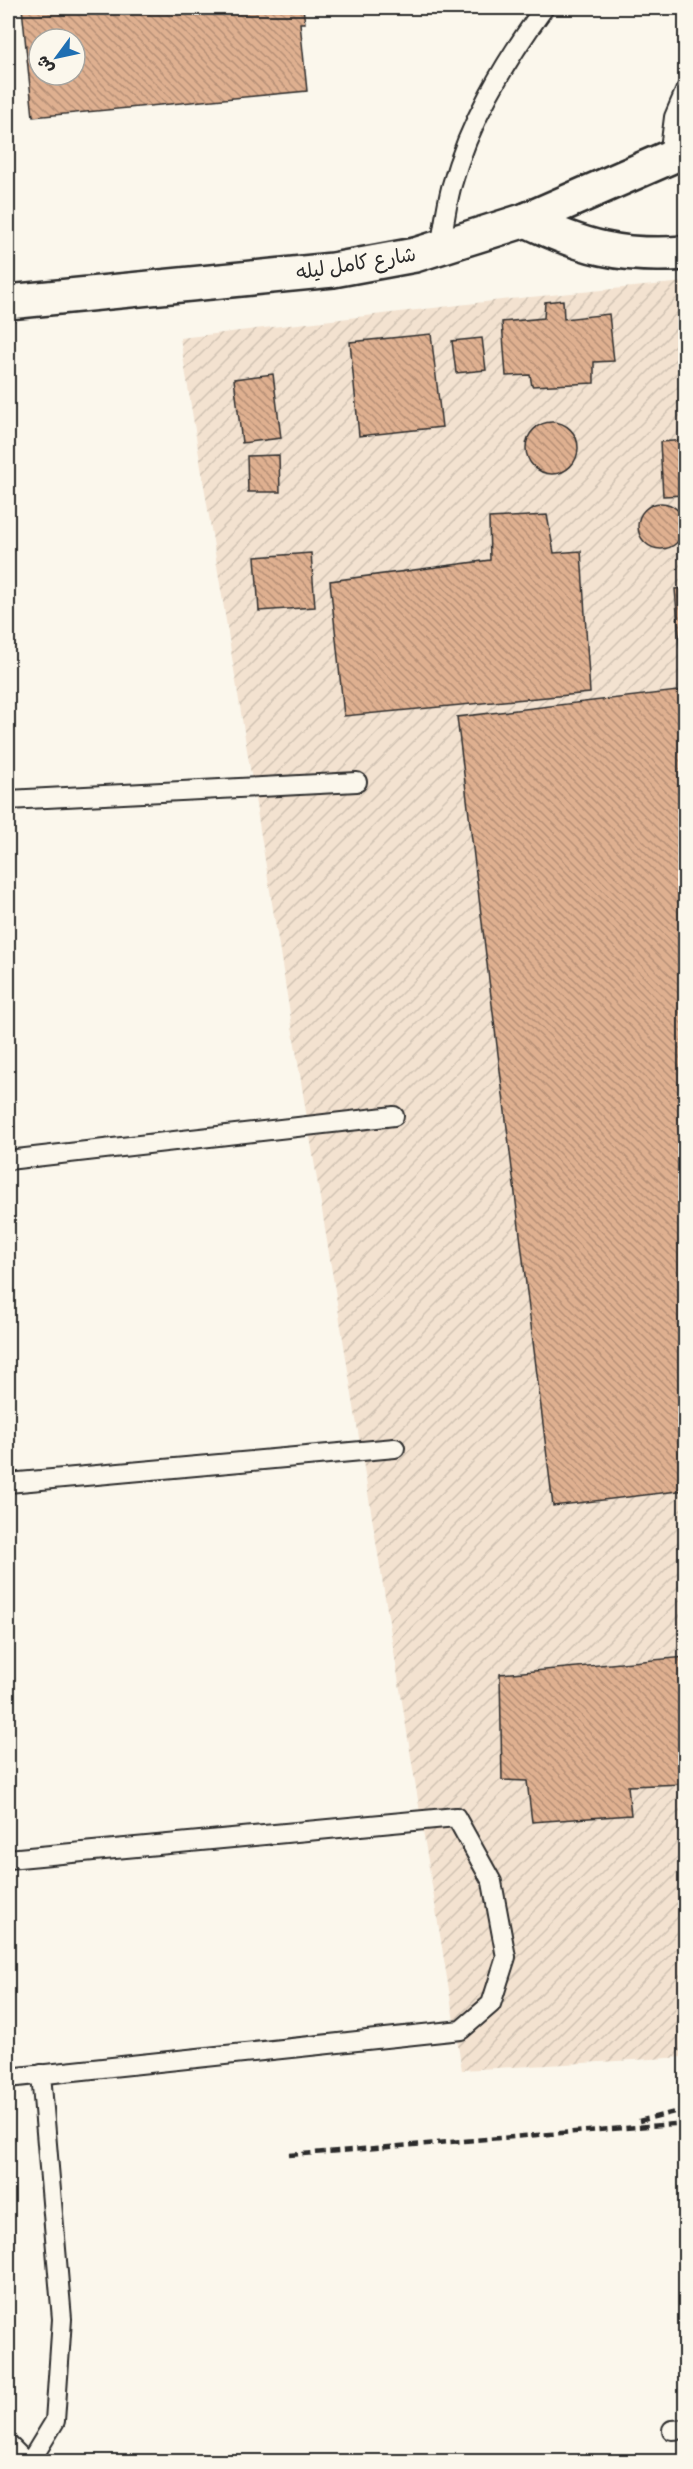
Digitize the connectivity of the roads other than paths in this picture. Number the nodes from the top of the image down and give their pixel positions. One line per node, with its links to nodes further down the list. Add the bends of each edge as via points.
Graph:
1 (543, 8): 5 (lane, via 491,88 468,140 451,188)
2 (686, 89): 3 (lane, via 674,117)
3 (677, 153): 4 (street, شارع كامل ليله)
4 (526, 220): 5 (street, شارع كامل ليله); 6 (street, via 567,239 611,251 657,255)
5 (440, 247): 7 (street, شارع كامل ليله, via 333,270)
6 (686, 252)
7 (8, 302)
8 (357, 782): 9 (lane)
9 (8, 800)
10 (394, 1116): 11 (lane)
11 (8, 1160)
12 (395, 1448): 13 (lane)
13 (8, 1483)
14 (8, 1858): 15 (lane, via 456,1816 492,1882 506,1957 491,2004 461,2030)
15 (41, 2074): 16 (lane); 18 (lane, via 62,2319 55,2421)
16 (8, 2078)
17 (8, 2444): 18 (lane)
18 (28, 2462)

